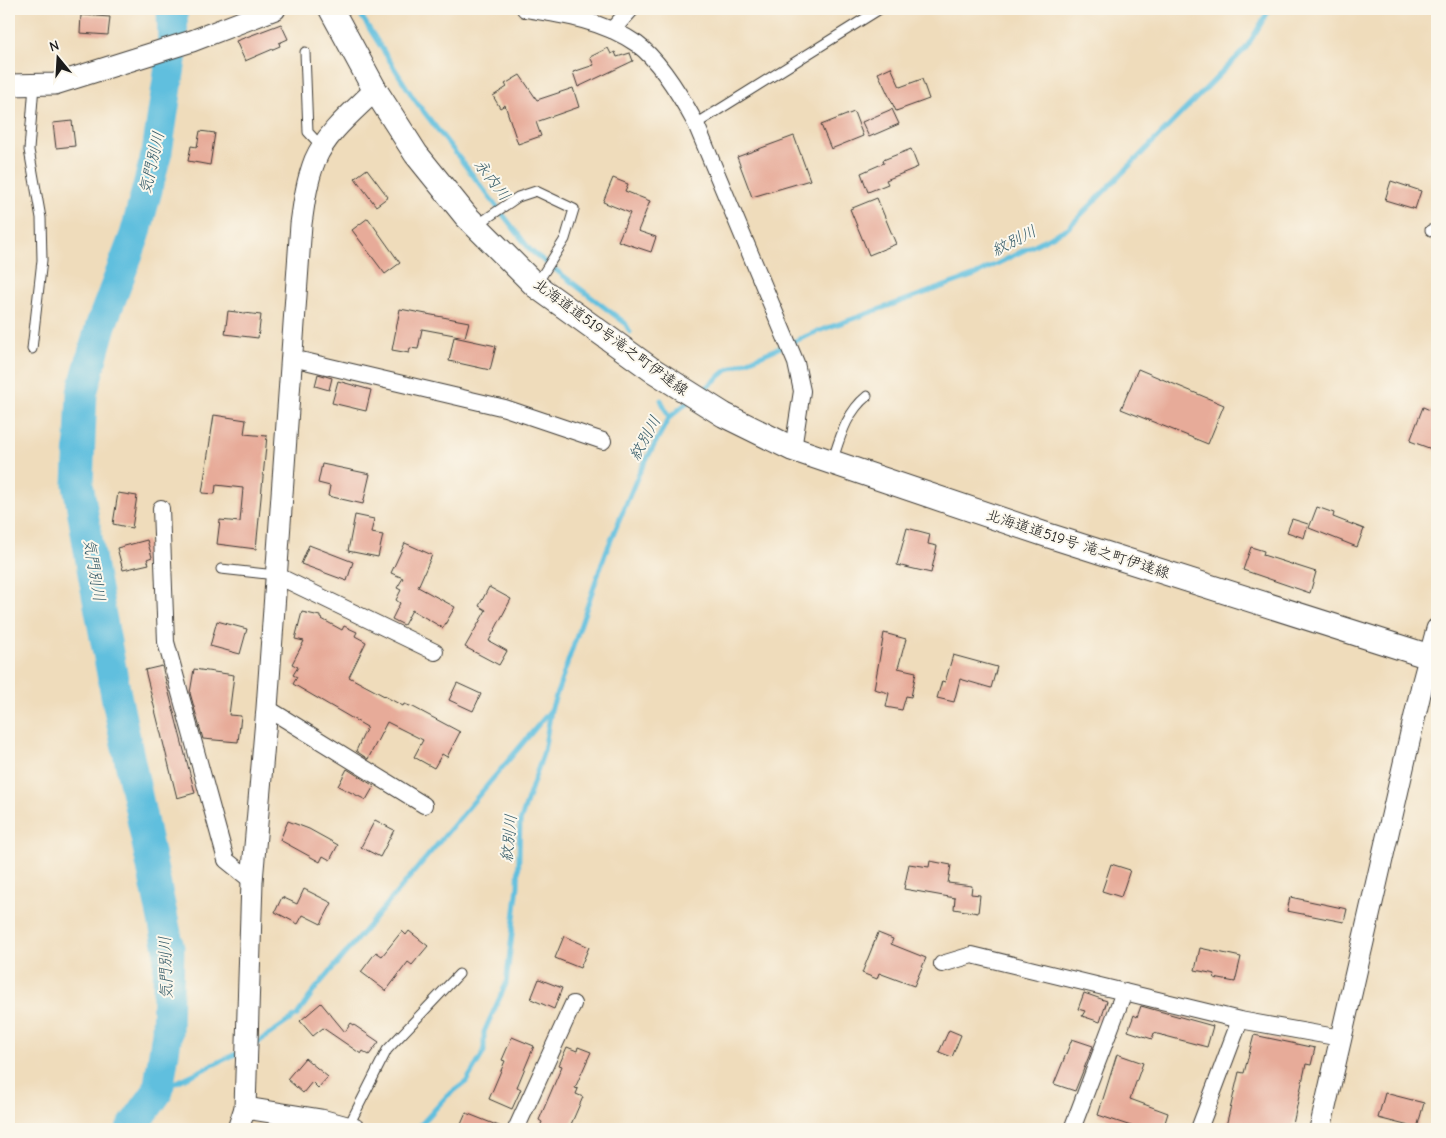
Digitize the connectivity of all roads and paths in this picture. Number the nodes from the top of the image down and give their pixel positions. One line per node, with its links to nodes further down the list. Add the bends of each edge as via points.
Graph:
1 (275, 9): 9 (street, via 192,41 56,84)
2 (331, 9): 10 (main road, 北海道道519号滝之町伊達線)
3 (525, 9): 6 (street, via 580,18)
4 (631, 9): 6 (street)
5 (880, 9): 11 (lane)
6 (612, 30): 11 (street, via 638,45 682,98)
7 (305, 52): 12 (lane, via 308,132)
8 (9, 85): 9 (street)
9 (34, 85): 15 (lane, via 29,150 41,218 42,260)
10 (375, 90): 12 (street, via 345,119); 13 (main road, 北海道道519号滝之町伊達線, via 416,154)
11 (696, 124): 20 (street, via 796,363 802,391)
12 (322, 148): 16 (street, via 315,159 301,224)
13 (476, 226): 14 (main road, 北海道道519号滝之町伊達線); 14 (lane, via 518,197 536,191 574,209 565,239)
14 (536, 286): 18 (main road, 北海道道519号滝之町伊達線, via 650,369)
15 (32, 349)
16 (292, 358): 19 (street, via 505,408); 24 (street)
17 (867, 396): 21 (lane, via 842,429)
18 (724, 415): 20 (main road, 北海道道519号 滝之町伊達線)
19 (603, 441)
20 (793, 449): 21 (main road, 北海道道519号 滝之町伊達線)
21 (832, 462): 27 (main road, 北海道道519号 滝之町伊達線, via 1047,536)
22 (162, 508): 30 (street, via 166,642 226,860)
23 (222, 569): 24 (lane)
24 (276, 575): 26 (street); 28 (street)
25 (1437, 629): 27 (street)
26 (435, 652)
27 (1433, 657): 36 (street)
28 (267, 708): 29 (street); 30 (street)
29 (424, 805)
30 (252, 881): 37 (street)
31 (942, 964): 33 (street, via 972,955)
32 (459, 974): 38 (lane, via 387,1050)
33 (1124, 992): 35 (street); 41 (street)
34 (573, 1004): 40 (street)
35 (1240, 1020): 36 (street); 42 (street)
36 (1341, 1038): 43 (street)
37 (245, 1108): 38 (street); 39 (street)
38 (351, 1128)
39 (238, 1129)
40 (516, 1129)
41 (1072, 1129)
42 (1199, 1129)
43 (1320, 1129)

